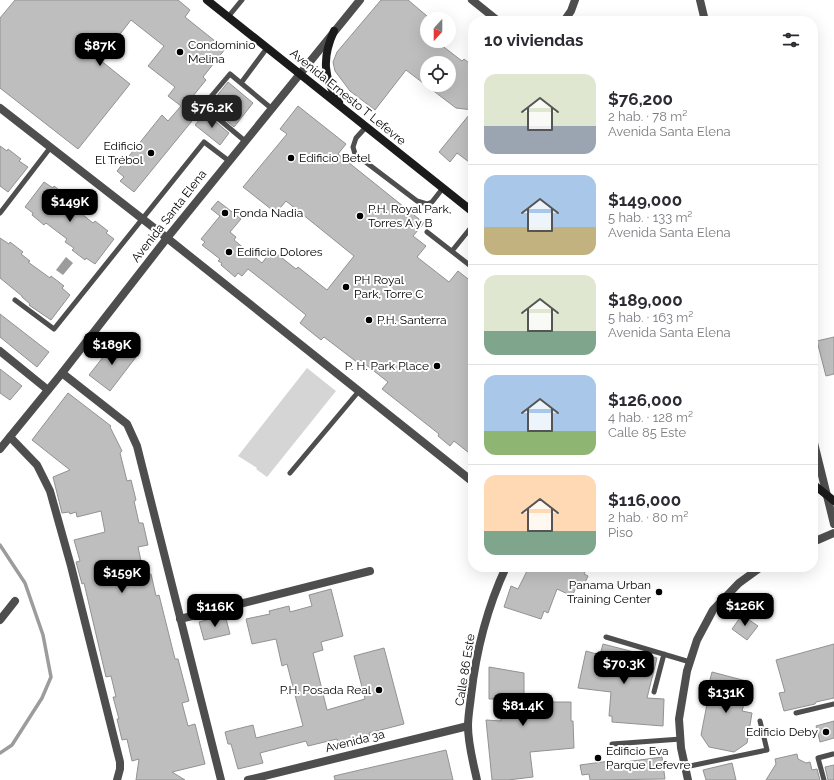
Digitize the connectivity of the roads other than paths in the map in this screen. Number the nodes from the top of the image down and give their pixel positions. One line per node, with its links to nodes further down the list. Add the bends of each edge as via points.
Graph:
1 (207, 0): 7 (main road, Avenida Ernesto T Lefevre)
2 (242, 0): 7 (lane)
3 (360, 0): 11 (street, Avenida Santa Elena)
4 (472, 0): 8 (street)
5 (575, 0): 9 (street)
6 (700, 0): 10 (street)
7 (228, 16): 12 (main road, Avenida Ernesto T Lefevre)
8 (492, 16)
9 (568, 16)
10 (704, 16)
11 (334, 31): 13 (street, Avenida Santa Elena); 17 (main road, via 328,45 326,68 329,86)
12 (267, 48): 13 (main road, Avenida Ernesto T Lefevre); 14 (lane)
13 (300, 74): 16 (street, Avenida Santa Elena); 17 (main road, Avenida Ernesto T Lefevre)
14 (241, 83): 16 (lane); 19 (lane, via 230,74 203,106)
15 (0, 108): 20 (street)
16 (271, 108): 19 (street, Avenida Santa Elena)
17 (343, 109): 18 (main road, Avenida Ernesto T Lefevre)
18 (366, 127): 22 (main road, Avenida Ernesto T Lefevre); 22 (lane, via 356,138 353,147 356,154 417,201 427,204 432,202)
19 (245, 141): 21 (street, Avenida Santa Elena)
20 (50, 148): 24 (lane); 25 (street)
21 (229, 161): 25 (lane, via 204,142); 28 (street, Avenida Santa Elena)
22 (443, 188): 23 (main road, Avenida Ernesto T Lefevre)
23 (468, 208)
24 (0, 213)
25 (142, 218): 28 (street); 31 (lane, via 54,329)
26 (468, 231): 29 (lane)
27 (427, 232): 29 (lane)
28 (167, 238): 33 (street, Avenida Santa Elena); 35 (street)
29 (452, 251): 30 (lane)
30 (468, 264)
31 (15, 300)
32 (0, 351): 34 (street)
33 (62, 373): 34 (street, Avenida Santa Elena); 51 (street, via 127,424 137,446)
34 (48, 390): 36 (street, Avenida Santa Elena)
35 (359, 391): 39 (lane); 40 (street)
36 (10, 437): 37 (street, Avenida Santa Elena); 65 (street, via 36,465 50,491 120,762)
37 (0, 449)
38 (818, 459): 42 (street)
39 (290, 473)
40 (468, 478)
41 (818, 488): 42 (main road)
42 (827, 495): 43 (main road); 44 (street)
43 (834, 501)
44 (834, 524)
45 (834, 533): 46 (street)
46 (818, 540)
47 (370, 571): 51 (street)
48 (504, 572): 60 (street, Calle 86 Este, via 477,653)
49 (754, 572): 55 (street, via 739,583 713,610 697,640)
50 (15, 601): 52 (street)
51 (180, 619): 66 (street)
52 (0, 620)
53 (606, 637): 54 (lane)
54 (664, 654): 55 (lane); 56 (lane)
55 (690, 662): 61 (street, via 679,719)
56 (654, 692)
57 (834, 704): 58 (lane)
58 (796, 713)
59 (760, 722): 64 (lane, via 767,750)
60 (468, 726): 67 (street, Avenida 3a); 68 (street, Calle 86 Este)
61 (681, 739): 62 (lane); 64 (street)
62 (612, 744)
63 (833, 754): 70 (lane, via 818,758)
64 (685, 767): 69 (street)
65 (117, 780)
66 (221, 780)
67 (248, 780)
68 (477, 780)
69 (688, 780)
70 (824, 780)

